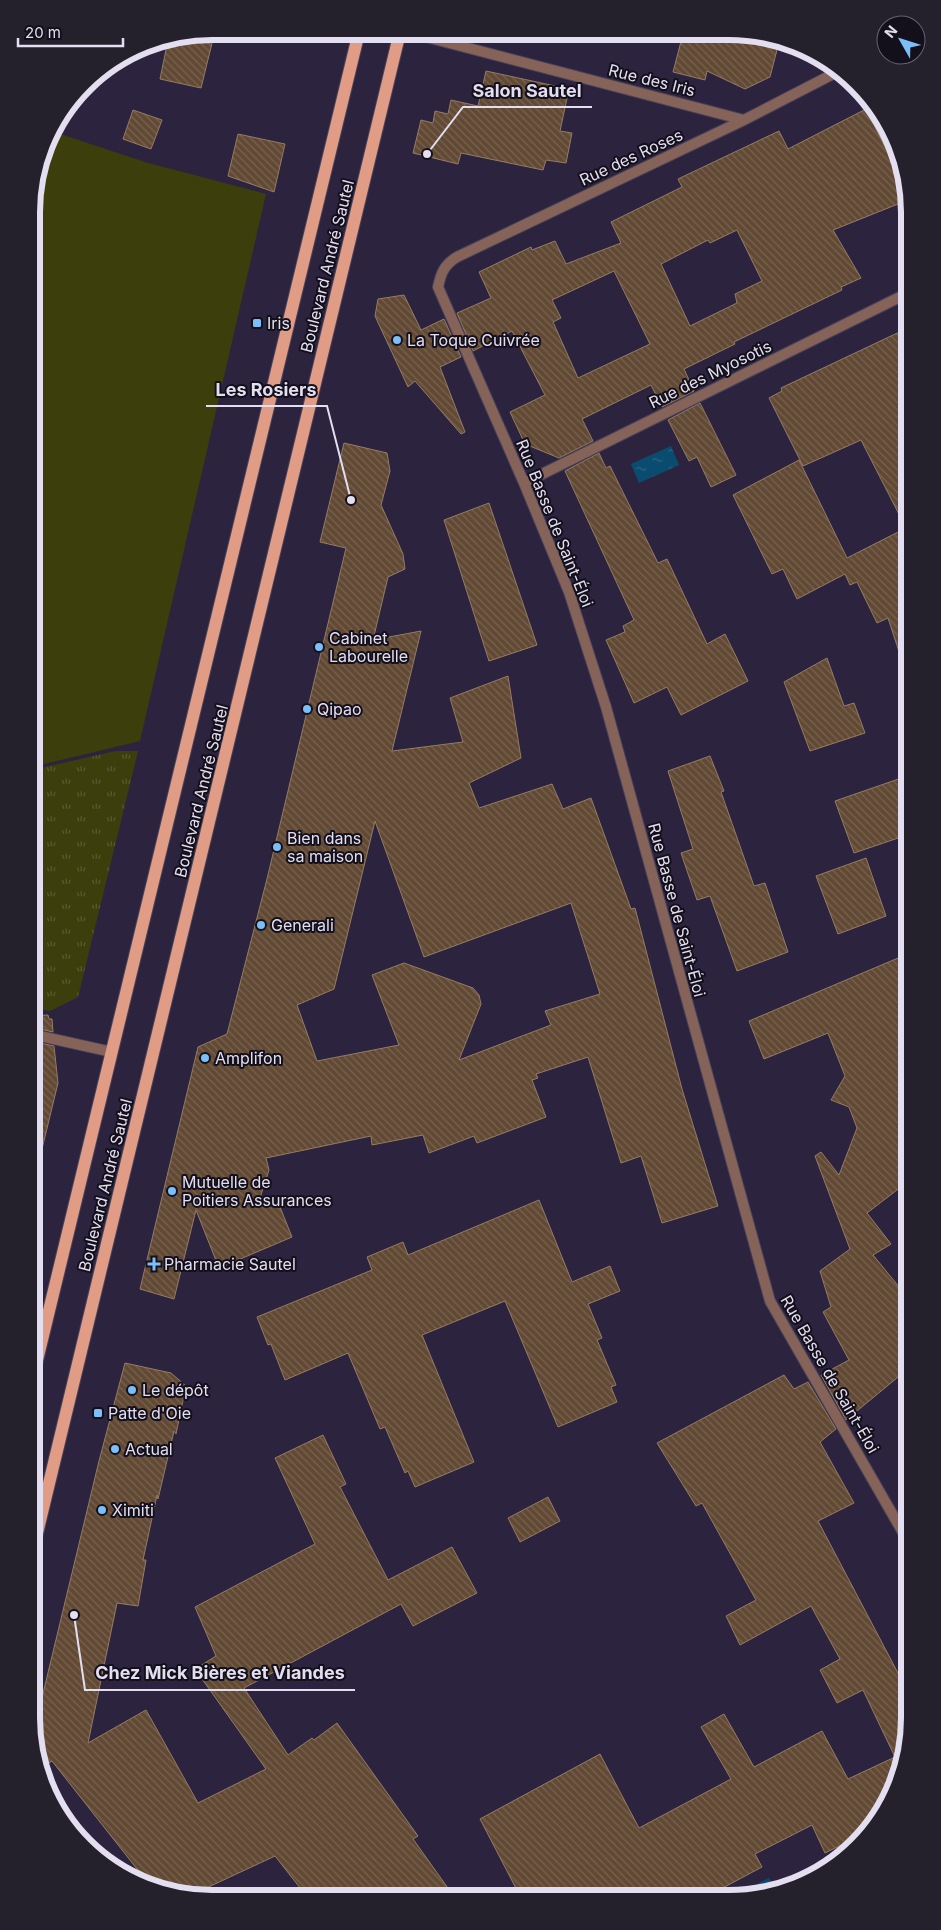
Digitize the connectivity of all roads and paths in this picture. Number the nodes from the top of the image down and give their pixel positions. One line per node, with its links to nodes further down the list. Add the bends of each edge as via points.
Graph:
1 (357, 40): 10 (main road, Boulevard André Sautel)
2 (398, 40): 13 (main road, Boulevard André Sautel)
3 (438, 40): 5 (street, Rue des Iris)
4 (832, 75): 5 (street, Rue des Roses)
5 (744, 120): 6 (street, Rue des Roses, via 457,257)
6 (440, 274): 8 (street, Rue Basse de Saint-Éloi, via 438,287)
7 (901, 296): 8 (street, Rue des Myosotis)
8 (524, 483): 12 (street, Rue Basse de Saint-Éloi, via 569,592 606,707 770,1301)
9 (40, 1036): 10 (street)
10 (112, 1052): 11 (main road, Boulevard André Sautel)
11 (40, 1348)
12 (901, 1519)
13 (40, 1521)

